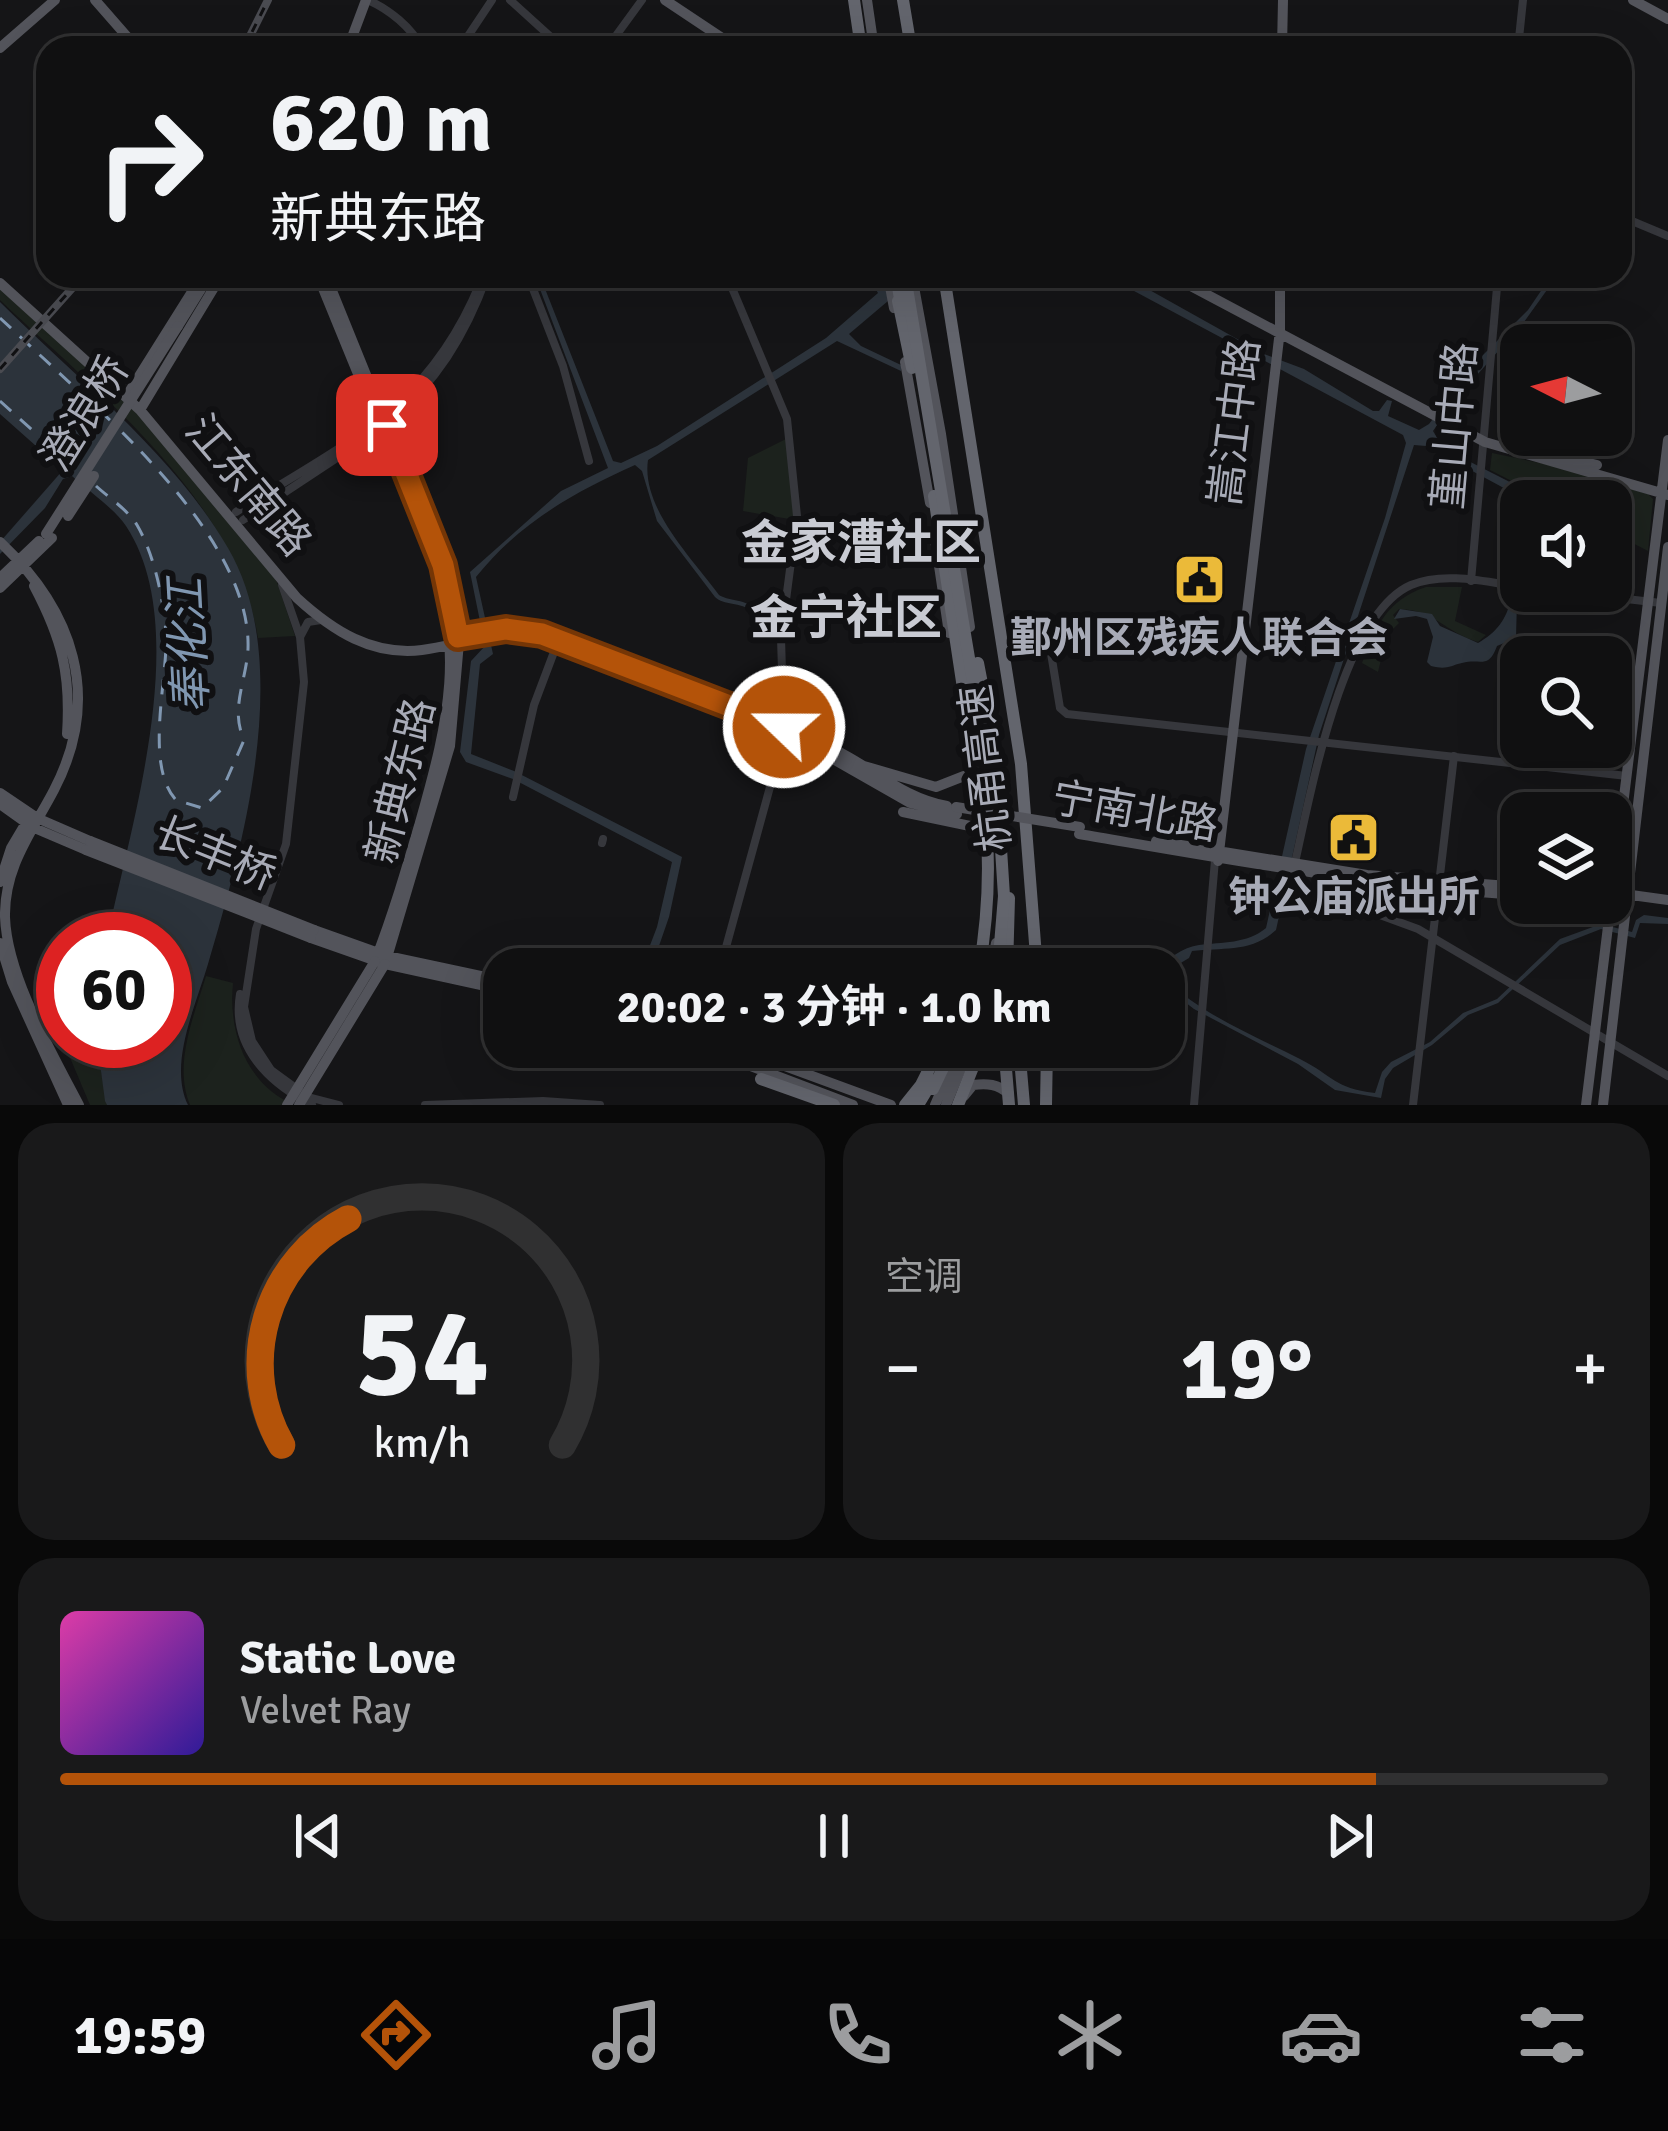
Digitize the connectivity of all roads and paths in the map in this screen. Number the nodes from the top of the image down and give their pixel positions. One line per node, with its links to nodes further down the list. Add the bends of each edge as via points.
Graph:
1 (45, 0): 29 (main road)
2 (55, 0): 30 (main road)
3 (95, 0): 15 (main road)
4 (365, 0): 18 (main road); 19 (street)
5 (492, 0): 20 (street)
6 (510, 0): 21 (street)
7 (642, 0): 22 (street)
8 (665, 0): 23 (main road)
9 (675, 0): 24 (main road)
10 (857, 0): 25 (highway)
11 (900, 0): 26 (highway)
12 (1281, 0): 27 (main road)
13 (1523, 0): 28 (street)
14 (1638, 0): 16 (main road)
15 (108, 7): 17 (main road)
16 (1668, 17)
17 (131, 36)
18 (351, 36)
19 (415, 36)
20 (468, 36)
21 (549, 36)
22 (616, 36)
23 (723, 36)
24 (725, 36)
25 (862, 36)
26 (906, 36)
27 (1280, 36)
28 (1519, 36)
29 (0, 39)
30 (0, 48)
31 (1632, 221): 32 (street)
32 (1668, 236)
33 (0, 279): 50 (main road, 江东南路)
34 (204, 288): 50 (main road)
35 (206, 288): 61 (main road, 澄浪桥, bridge, via 49,536)
36 (206, 288): 51 (main road)
37 (327, 288): 52 (main road, 新典东路)
38 (481, 288): 52 (street, via 448,361)
39 (533, 288): 55 (street)
40 (732, 288): 76 (street, via 791,438 797,516 781,638)
41 (900, 288): 80 (main road, bridge, via 897,323)
42 (902, 288): 57 (highway, bridge)
43 (903, 288): 57 (highway, bridge)
44 (904, 288): 83 (main road, via 941,434)
45 (949, 288): 117 (highway, 杭甬高速, via 1027,764)
46 (1199, 288): 49 (main road)
47 (1278, 288): 49 (main road, 嵩江中路)
48 (1497, 288): 53 (street, 堇山中路)
49 (1278, 331): 53 (main road); 77 (main road, 嵩江中路); 77 (main road, 嵩江中路)
50 (128, 394): 51 (main road, 江东南路)
51 (142, 407): 58 (main road, 江东南路); 63 (main road, 江东南路)
52 (382, 424): 58 (street); 74 (main road, 新典东路)
53 (1485, 439): 56 (main road); 64 (street, 堇山中路)
54 (1668, 440): 56 (main road)
55 (589, 461)
56 (1664, 490): 68 (main road)
57 (938, 493): 80 (highway, bridge); 83 (highway, bridge, via 988,715); 98 (highway, bridge); 113 (highway, bridge, via 985,811 989,896)
58 (239, 516): 74 (main road, 江东南路, via 331,621 380,642)
59 (4, 546): 61 (main road)
60 (1668, 549): 69 (main road)
61 (21, 564): 62 (main road); 66 (main road); 89 (main road, via 50,616 69,678 67,734)
62 (0, 578)
63 (280, 578): 71 (main road, 江东南路); 73 (street)
64 (1472, 580): 65 (street); 78 (street, via 1422,582 1386,602 1361,639)
65 (1500, 583)
66 (0, 588)
67 (1632, 600): 68 (street)
68 (1646, 602): 69 (street); 84 (main road)
69 (1661, 603): 86 (main road)
70 (1036, 617): 77 (street, via 1048,634 1063,712)
71 (327, 623): 73 (street, via 308,622); 74 (main road, 江东南路, via 373,646 422,650)
72 (483, 635): 74 (main road, 江东南路); 75 (main road, 宁南北路); 76 (main road, 宁南北路, via 522,630 582,647)
73 (300, 638): 119 (street, via 304,682 286,844 257,924)
74 (455, 640): 118 (main road, 新典东路, via 446,729)
75 (556, 644): 76 (main road, 宁南北路); 88 (street)
76 (784, 732): 81 (main road, 宁南北路); 111 (street)
77 (1231, 732): 78 (street); 99 (main road, 嵩江中路)
78 (1322, 740): 79 (street); 100 (street)
79 (1454, 756): 84 (street); 102 (street)
80 (975, 768): 82 (main road, via 936,787); 83 (main road); 94 (main road)
81 (861, 770): 82 (main road); 91 (main road, 宁南北路)
82 (878, 771): 92 (main road, 宁南北路, via 909,794)
83 (993, 774): 96 (main road)
84 (1627, 776): 85 (main road)
85 (1626, 792)
86 (1632, 792)
87 (0, 793): 93 (main road)
88 (513, 797)
89 (45, 801): 93 (main road); 93 (main road); 95 (main road)
90 (1, 805): 93 (main road); 97 (main road)
91 (907, 808): 92 (main road, 宁南北路); 94 (main road)
92 (956, 810): 99 (main road, 宁南北路, bridge)
93 (29, 818): 95 (main road, 长丰桥); 97 (main road)
94 (984, 831): 96 (main road); 112 (main road)
95 (56, 832): 97 (main road); 118 (main road, 长丰桥, bridge)
96 (1000, 832): 115 (main road)
97 (15, 849): 101 (main road); 140 (main road, via 8,942)
98 (1001, 849): 114 (highway, bridge); 116 (highway, bridge)
99 (1217, 856): 100 (main road, 宁南北路); 156 (street); 156 (street)
100 (1293, 868): 102 (main road, 宁南北路)
101 (0, 882)
102 (1440, 886): 103 (main road, 宁南北路); 109 (street)
103 (1500, 890)
104 (1632, 899): 105 (main road)
105 (1668, 903)
106 (1358, 907): 109 (street)
107 (1612, 924): 122 (main road)
108 (1615, 924): 123 (main road)
109 (1433, 938): 122 (street); 157 (street)
110 (0, 943): 139 (main road)
111 (726, 948)
112 (979, 948)
113 (980, 948)
114 (997, 948)
115 (997, 948)
116 (1009, 948)
117 (1039, 948)
118 (381, 959): 120 (main road); 121 (main road); 141 (main road, bridge); 142 (main road, bridge)
119 (250, 971): 143 (street, via 238,1005 246,1043 266,1075); 144 (street, via 244,1007 261,1057 293,1088)
120 (483, 976)
121 (483, 985)
122 (1594, 1032): 123 (street); 158 (main road)
123 (1610, 1041): 133 (street); 137 (main road)
124 (748, 1068): 134 (main road)
125 (762, 1068): 135 (main road)
126 (790, 1068): 149 (main road)
127 (929, 1068): 150 (highway)
128 (942, 1068): 151 (highway)
129 (968, 1068): 136 (highway)
130 (1004, 1068): 153 (highway, bridge)
131 (1021, 1068): 154 (highway)
132 (1043, 1068): 155 (highway)
133 (1668, 1076)
134 (761, 1079): 135 (highway)
135 (815, 1094): 146 (highway); 147 (main road); 148 (main road)
136 (952, 1094): 152 (main road); 153 (main road, via 983,1083 1003,1089)
137 (1603, 1103)
138 (596, 1104): 145 (street)
139 (68, 1105)
140 (79, 1105)
141 (287, 1105)
142 (299, 1105)
143 (312, 1105)
144 (339, 1105)
145 (425, 1105)
146 (834, 1105)
147 (853, 1105)
148 (876, 1105)
149 (891, 1105)
150 (904, 1105)
151 (921, 1105)
152 (935, 1105)
153 (1008, 1105)
154 (1024, 1105)
155 (1043, 1105)
156 (1195, 1105)
157 (1413, 1105)
158 (1586, 1105)

